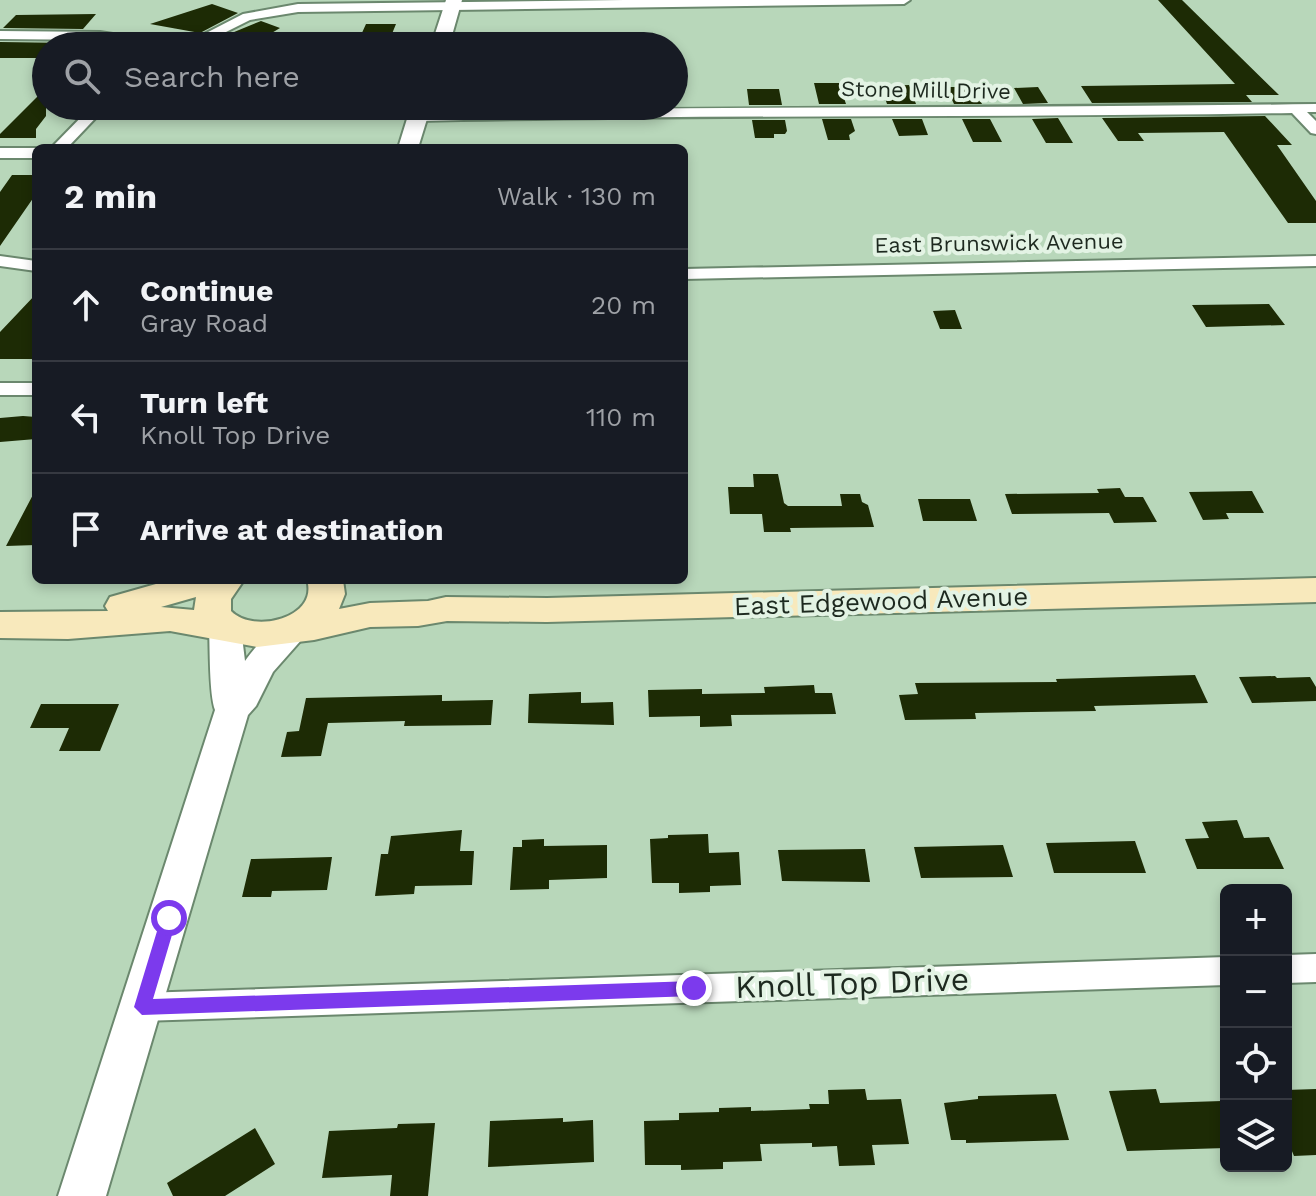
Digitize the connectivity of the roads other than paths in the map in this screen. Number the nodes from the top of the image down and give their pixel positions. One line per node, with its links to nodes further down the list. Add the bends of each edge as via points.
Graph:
1 (904, 0): 2 (street)
2 (453, 3): 3 (street, via 280,10); 4 (street)
3 (215, 32)
4 (444, 32)
5 (0, 35): 6 (street)
6 (32, 35)
7 (1316, 108): 8 (street, Stone Mill Drive)
8 (1296, 109): 9 (street, Stone Mill Drive); 12 (street)
9 (688, 112)
10 (86, 120): 13 (street)
11 (417, 120): 14 (street)
12 (1316, 130)
13 (63, 144)
14 (409, 144)
15 (0, 153): 16 (street)
16 (32, 153)
17 (0, 261): 19 (street)
18 (1316, 261): 20 (street, East Brunswick Avenue)
19 (32, 265)
20 (688, 274)
21 (0, 389): 22 (street)
22 (32, 389)
23 (199, 584): 29 (main road)
24 (222, 584): 31 (main road, via 212,603 214,617)
25 (326, 584): 32 (main road, via 323,607)
26 (343, 584): 28 (main road, East Edgewood Avenue, via 364,595 438,603)
27 (1316, 590): 28 (main road, East Edgewood Avenue)
28 (446, 609): 32 (main road, East Edgewood Avenue)
29 (44, 624): 30 (main road); 31 (main road, via 170,619)
30 (0, 625)
31 (225, 628): 32 (main road, East Edgewood Avenue, via 257,636); 33 (street)
32 (295, 629): 33 (street, via 259,666)
33 (232, 710): 37 (street)
34 (1316, 968): 35 (street)
35 (1292, 969)
36 (1220, 971): 37 (street, Knoll Top Drive)
37 (142, 1007): 38 (street)
38 (82, 1196)

